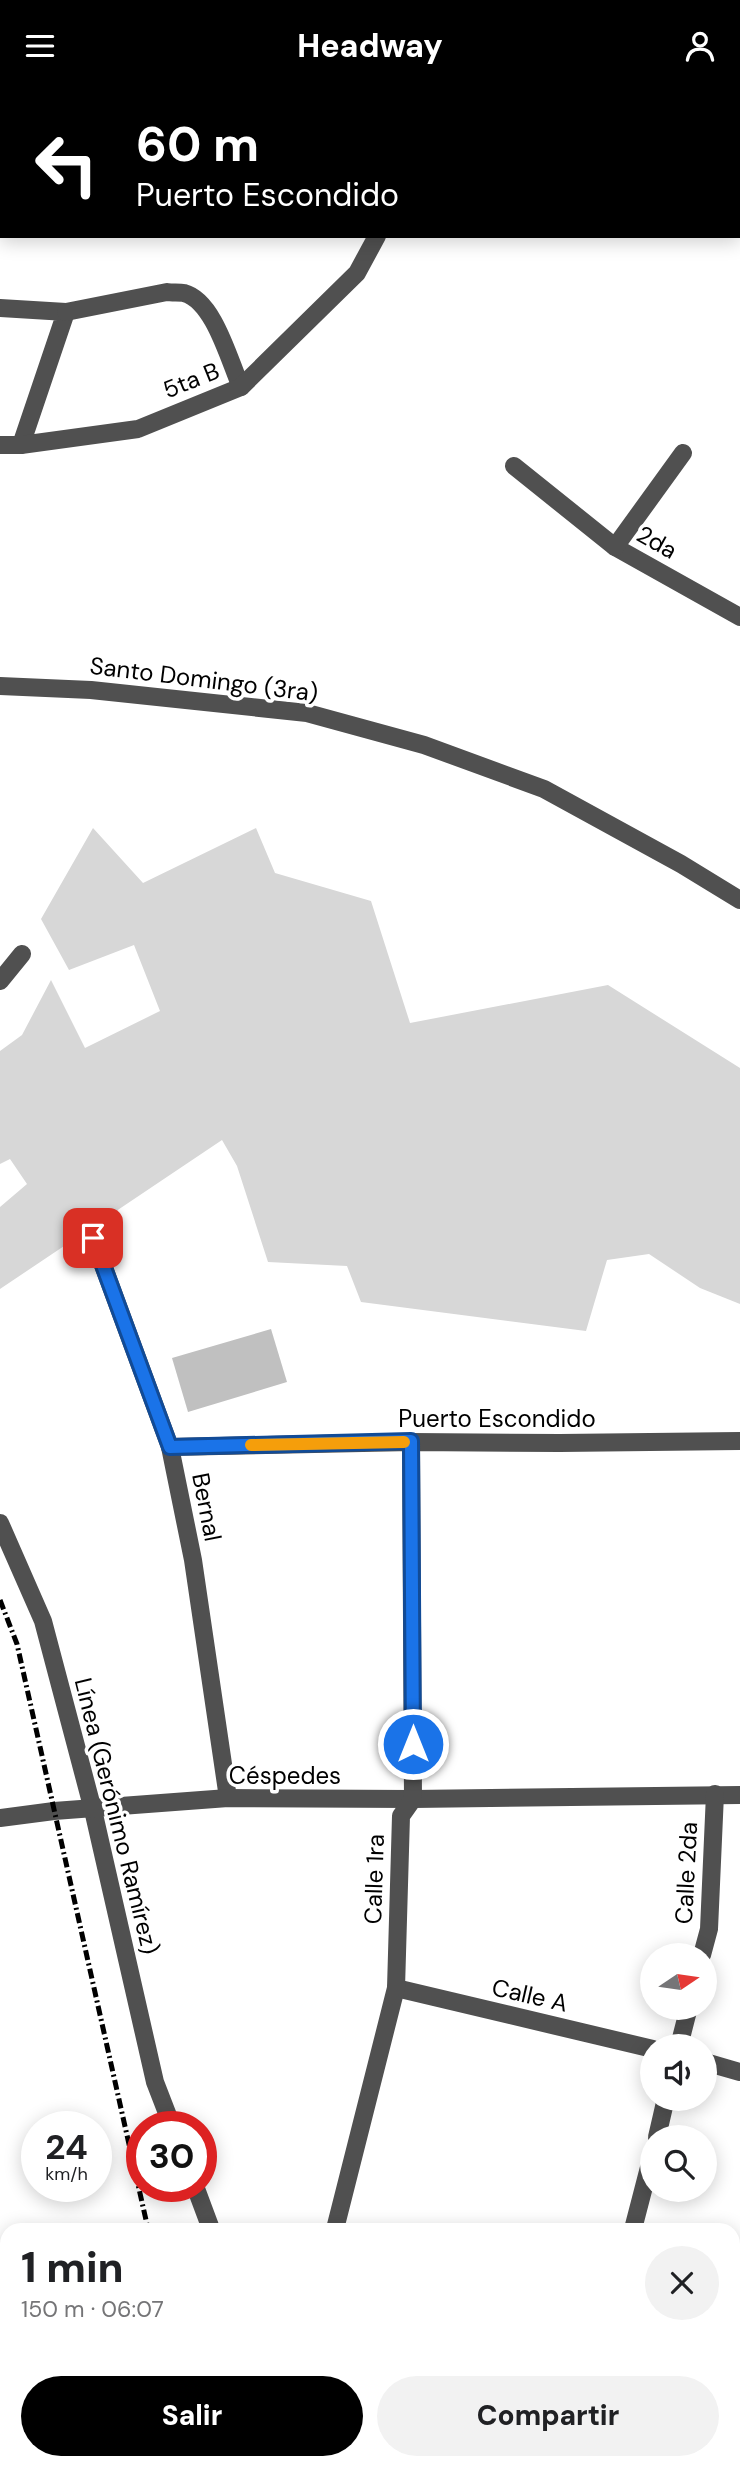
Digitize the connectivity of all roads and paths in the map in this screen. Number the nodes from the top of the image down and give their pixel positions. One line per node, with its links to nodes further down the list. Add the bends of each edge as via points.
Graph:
1 (376, 238): 4 (street, 5ta B, via 357,273)
2 (0, 308): 3 (street)
3 (66, 312): 4 (street, via 167,292 184,293 209,311); 6 (street)
4 (241, 387): 6 (street, 5ta B, via 138,429)
5 (0, 445): 6 (street, 5ta B)
6 (21, 445)
7 (683, 453): 9 (street, 2da)
8 (513, 466): 9 (street)
9 (615, 547): 10 (street, 2da)
10 (740, 617)
11 (0, 686): 12 (street, Santo Domingo (3ra), via 90,690 307,713 424,745 544,789)
12 (740, 900)
13 (22, 954): 14 (street)
14 (0, 981)
15 (93, 1238): 18 (street, Bernal)
16 (411, 1441): 17 (street, Puerto Escondido); 18 (street, Puerto Escondido); 23 (street, Calle 1ra)
17 (740, 1441)
18 (170, 1447): 22 (street, Bernal, via 193,1560)
19 (0, 1523): 24 (street, Línea (Gerónimo Ramírez), via 43,1621)
20 (715, 1794): 21 (street, Céspedes); 23 (street, Céspedes); 26 (street, Calle 2da)
21 (740, 1795)
22 (228, 1798): 23 (street, Céspedes); 24 (street, Céspedes)
23 (413, 1799): 27 (street, Calle 1ra, via 401,1816)
24 (93, 1810): 25 (street, Céspedes); 31 (street, Línea (Gerónimo Ramírez), via 155,2082)
25 (0, 1818)
26 (705, 1943)
27 (396, 1988): 28 (street, Calle A); 35 (street, Calle 1ra)
28 (640, 2046)
29 (717, 2065): 30 (street)
30 (740, 2072)
31 (166, 2111)
32 (201, 2202): 34 (street)
33 (640, 2202): 36 (street)
34 (209, 2223)
35 (337, 2223)
36 (635, 2223)

